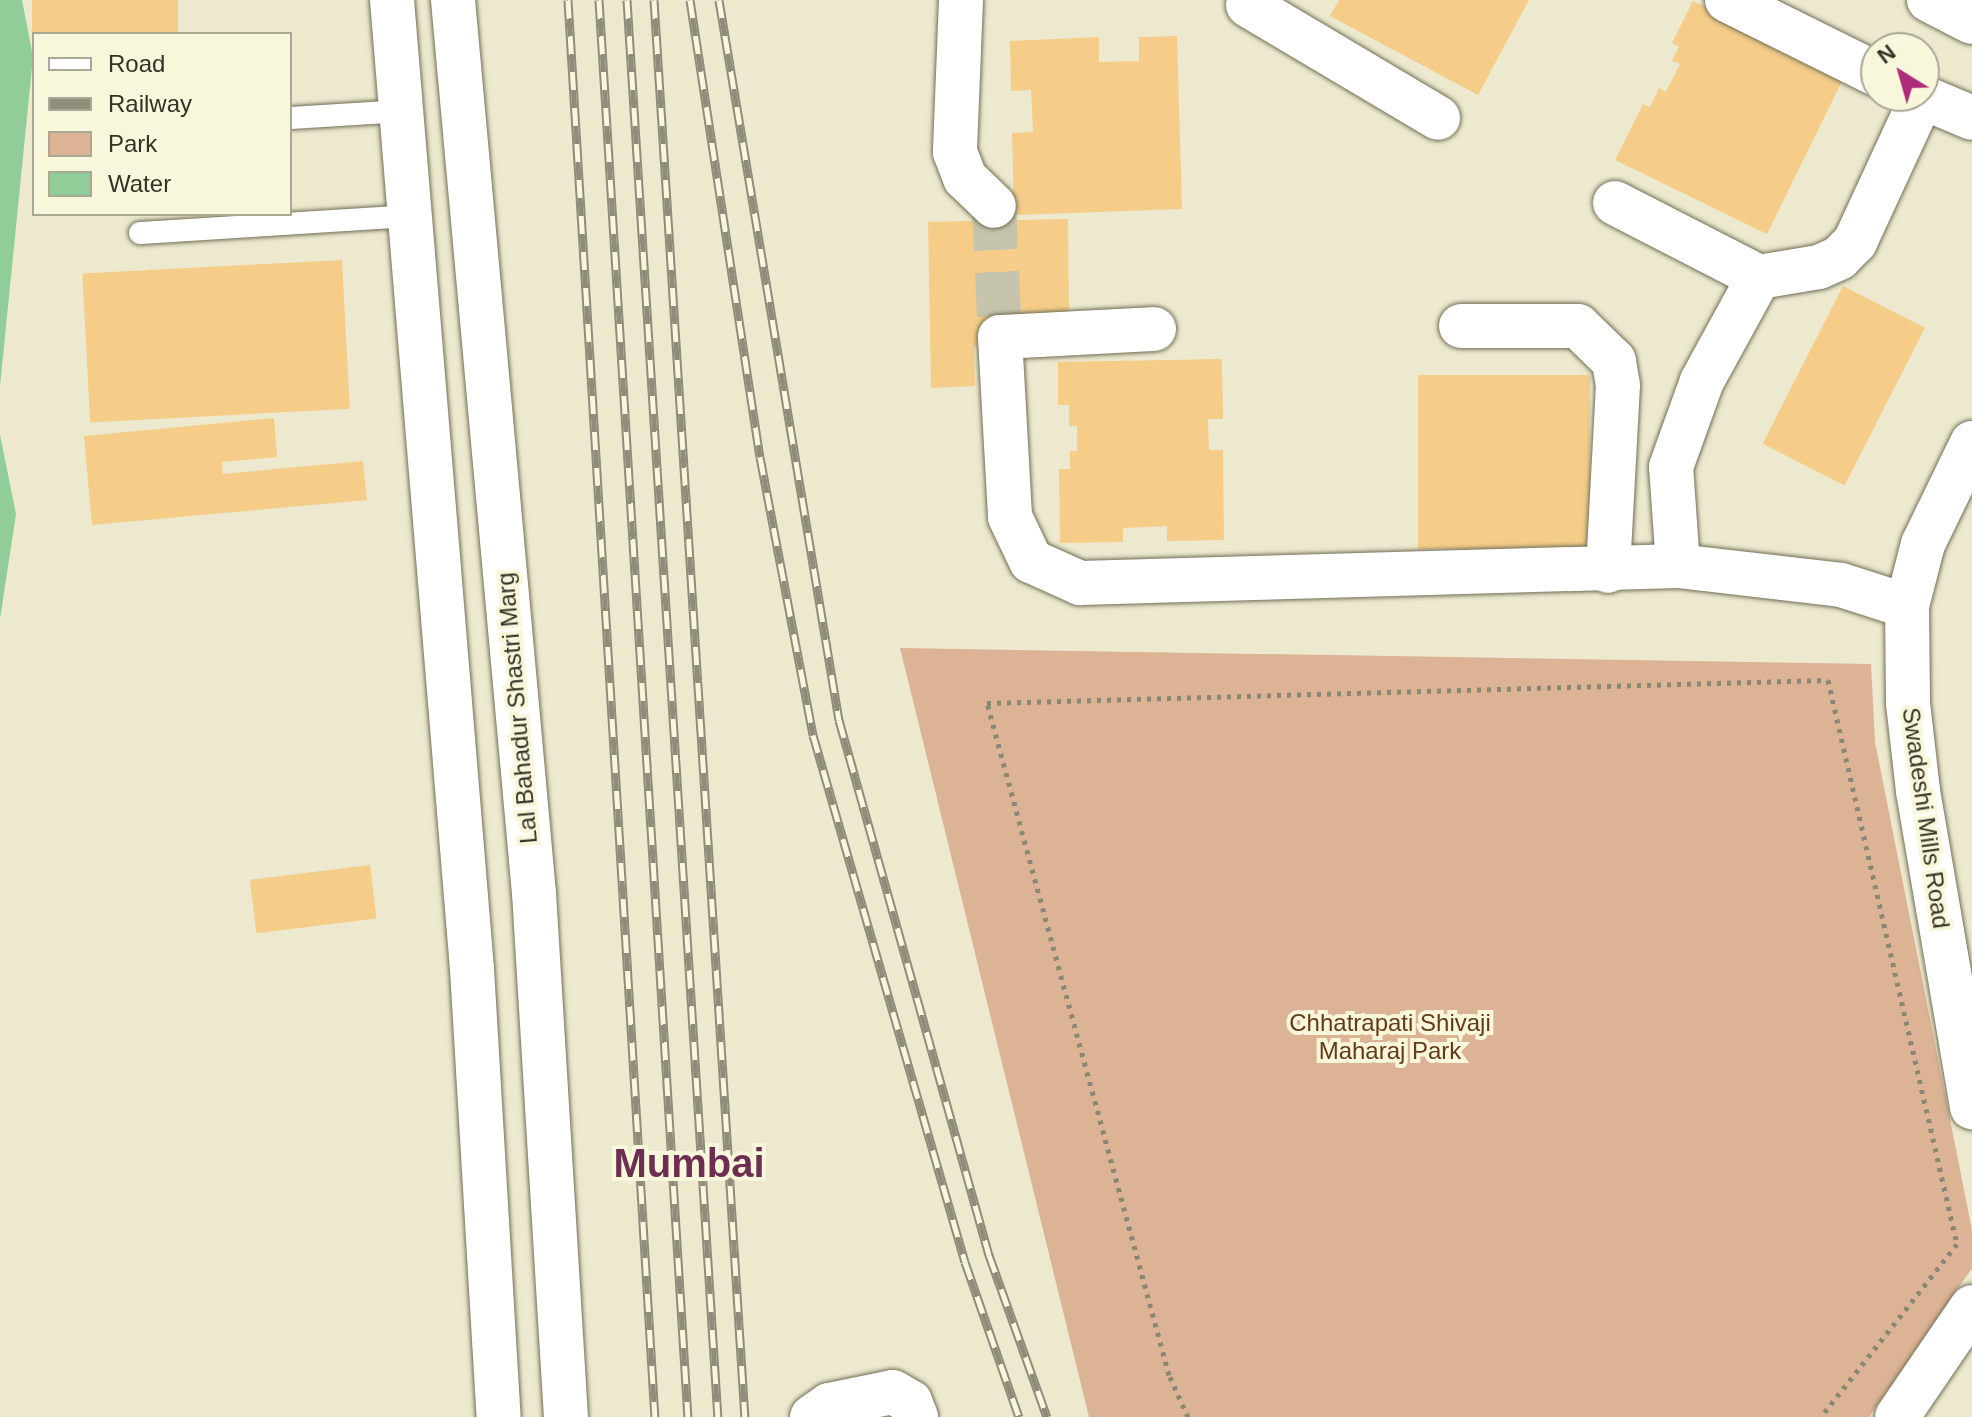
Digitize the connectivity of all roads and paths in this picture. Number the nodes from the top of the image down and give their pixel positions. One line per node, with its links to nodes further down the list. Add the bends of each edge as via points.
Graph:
1 (961, 0): 16 (street, via 955,152 965,178)
2 (1727, 0): 8 (street)
3 (1929, 0): 7 (street)
4 (1242, 2): 13 (street)
5 (453, 3): 6 (street); 26 (street, Lal Bahadur Shastri Marg)
6 (392, 6): 10 (street)
7 (1972, 22)
8 (1860, 66)
9 (1940, 105): 14 (street)
10 (400, 111): 12 (lane); 17 (street)
11 (1914, 112): 19 (street, via 1855,242 1839,258 1819,267)
12 (292, 118)
13 (1438, 118)
14 (1972, 118)
15 (1615, 203): 19 (street)
16 (994, 206)
17 (409, 216): 18 (lane); 27 (street)
18 (140, 233)
19 (1759, 277): 23 (street, via 1702,381 1671,467)
20 (1461, 326): 24 (street, via 1578,326 1614,361 1618,385)
21 (1154, 329): 24 (street, via 1000,337 1010,517 1031,561 1080,583)
22 (1972, 443): 25 (street, Swadeshi Mills Road, via 1923,544)
23 (1678, 566): 24 (street); 25 (street, via 1841,585)
24 (1608, 571)
25 (1907, 606): 28 (street, Swadeshi Mills Road, via 1908,703 1918,791)
26 (534, 893): 27 (street); 31 (street, Lal Bahadur Shastri Marg)
27 (472, 969): 30 (street)
28 (1972, 1107)
29 (1972, 1307): 36 (street)
30 (499, 1417)
31 (566, 1417)
32 (812, 1417): 33 (street, via 829,1405 893,1392 910,1402)
33 (916, 1417)
34 (1188, 1417): 35 (path, via 1169,1375 987,703 1828,680 1957,1244)
35 (1821, 1417)
36 (1897, 1417)

